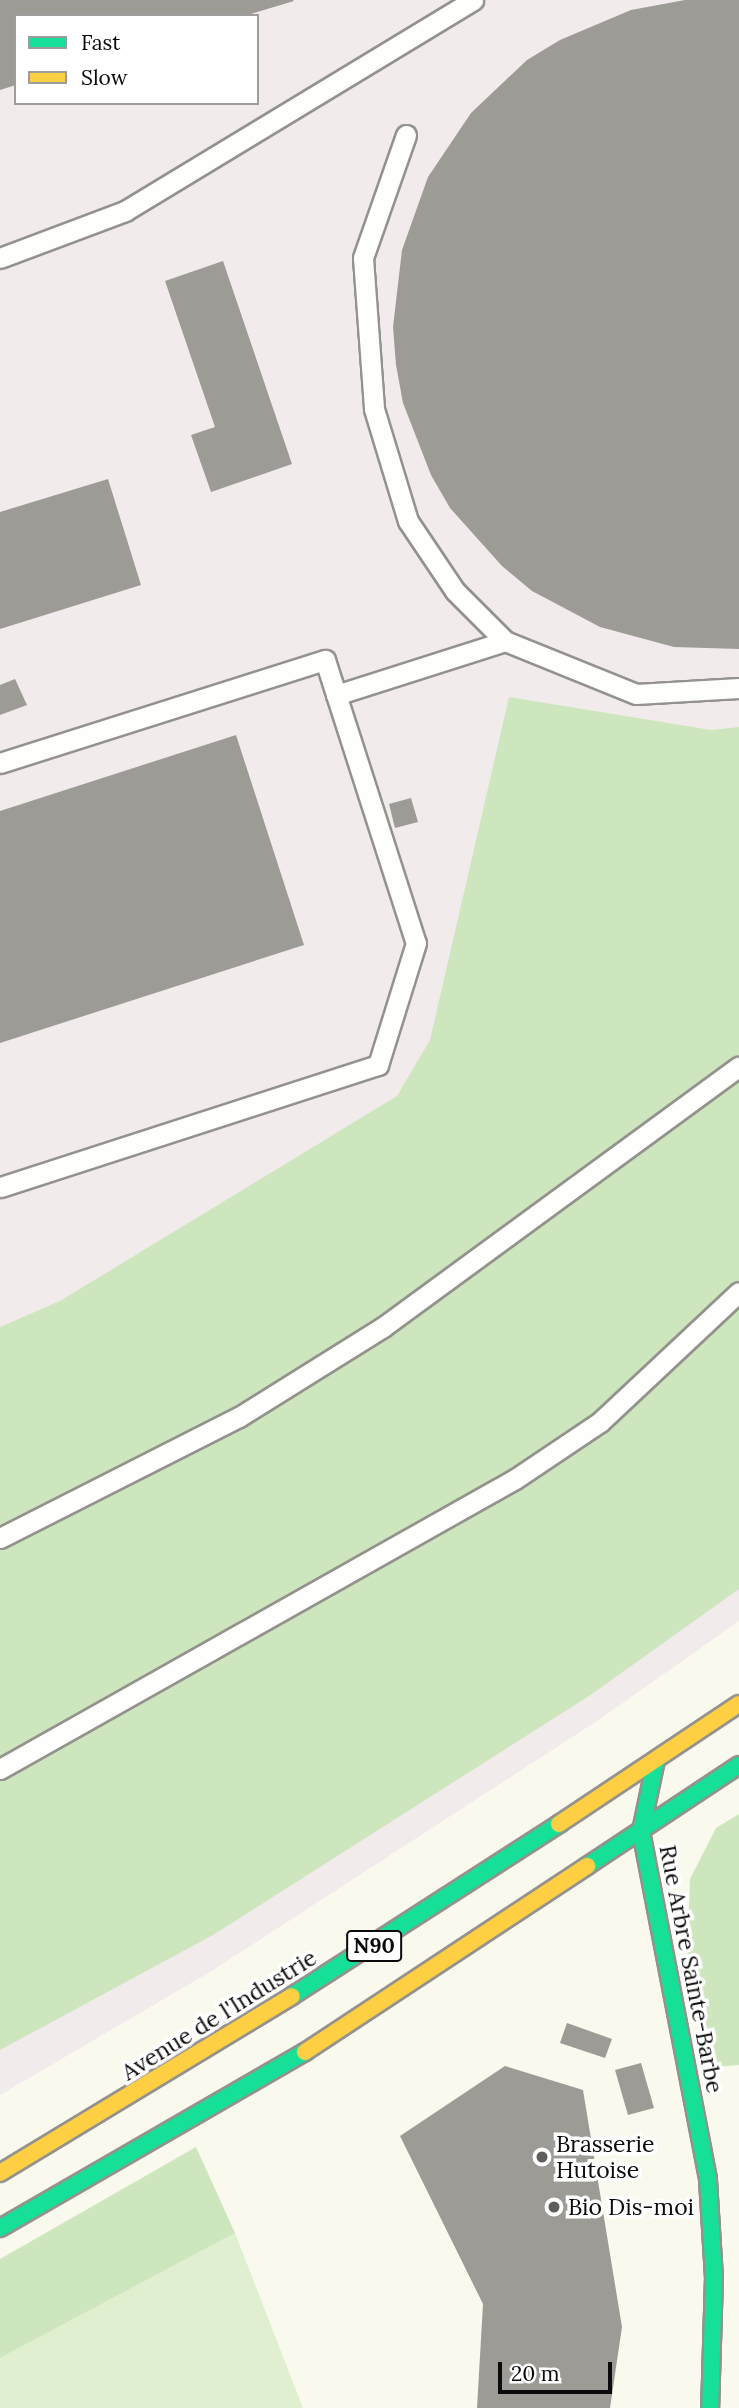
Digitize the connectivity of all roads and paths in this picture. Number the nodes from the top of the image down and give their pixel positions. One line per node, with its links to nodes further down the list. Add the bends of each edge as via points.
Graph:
1 (473, 0): 3 (lane, via 125,211)
2 (406, 135): 4 (lane, via 363,258 374,410 408,521 455,591)
3 (0, 258)
4 (505, 641): 5 (lane, via 636,694); 6 (lane)
5 (739, 688)
6 (336, 695): 7 (lane, via 325,660); 9 (lane, via 416,943 378,1065)
7 (0, 764)
8 (739, 1066): 11 (lane, via 383,1327 239,1417)
9 (0, 1186)
10 (739, 1292): 15 (lane, via 600,1422 515,1479)
11 (0, 1538)
12 (739, 1704): 13 (main road, Avenue de l'Industrie / N90)
13 (656, 1760): 16 (main road); 17 (main road, Avenue de l'Industrie / N90, via 407,1926)
14 (739, 1765): 16 (main road, N90)
15 (0, 1769)
16 (641, 1831): 18 (main road, N90, via 298,2057); 19 (main road, Rue Arbre Sainte-Barbe, via 708,2180 714,2277)
17 (0, 2173)
18 (0, 2228)
19 (710, 2408)

